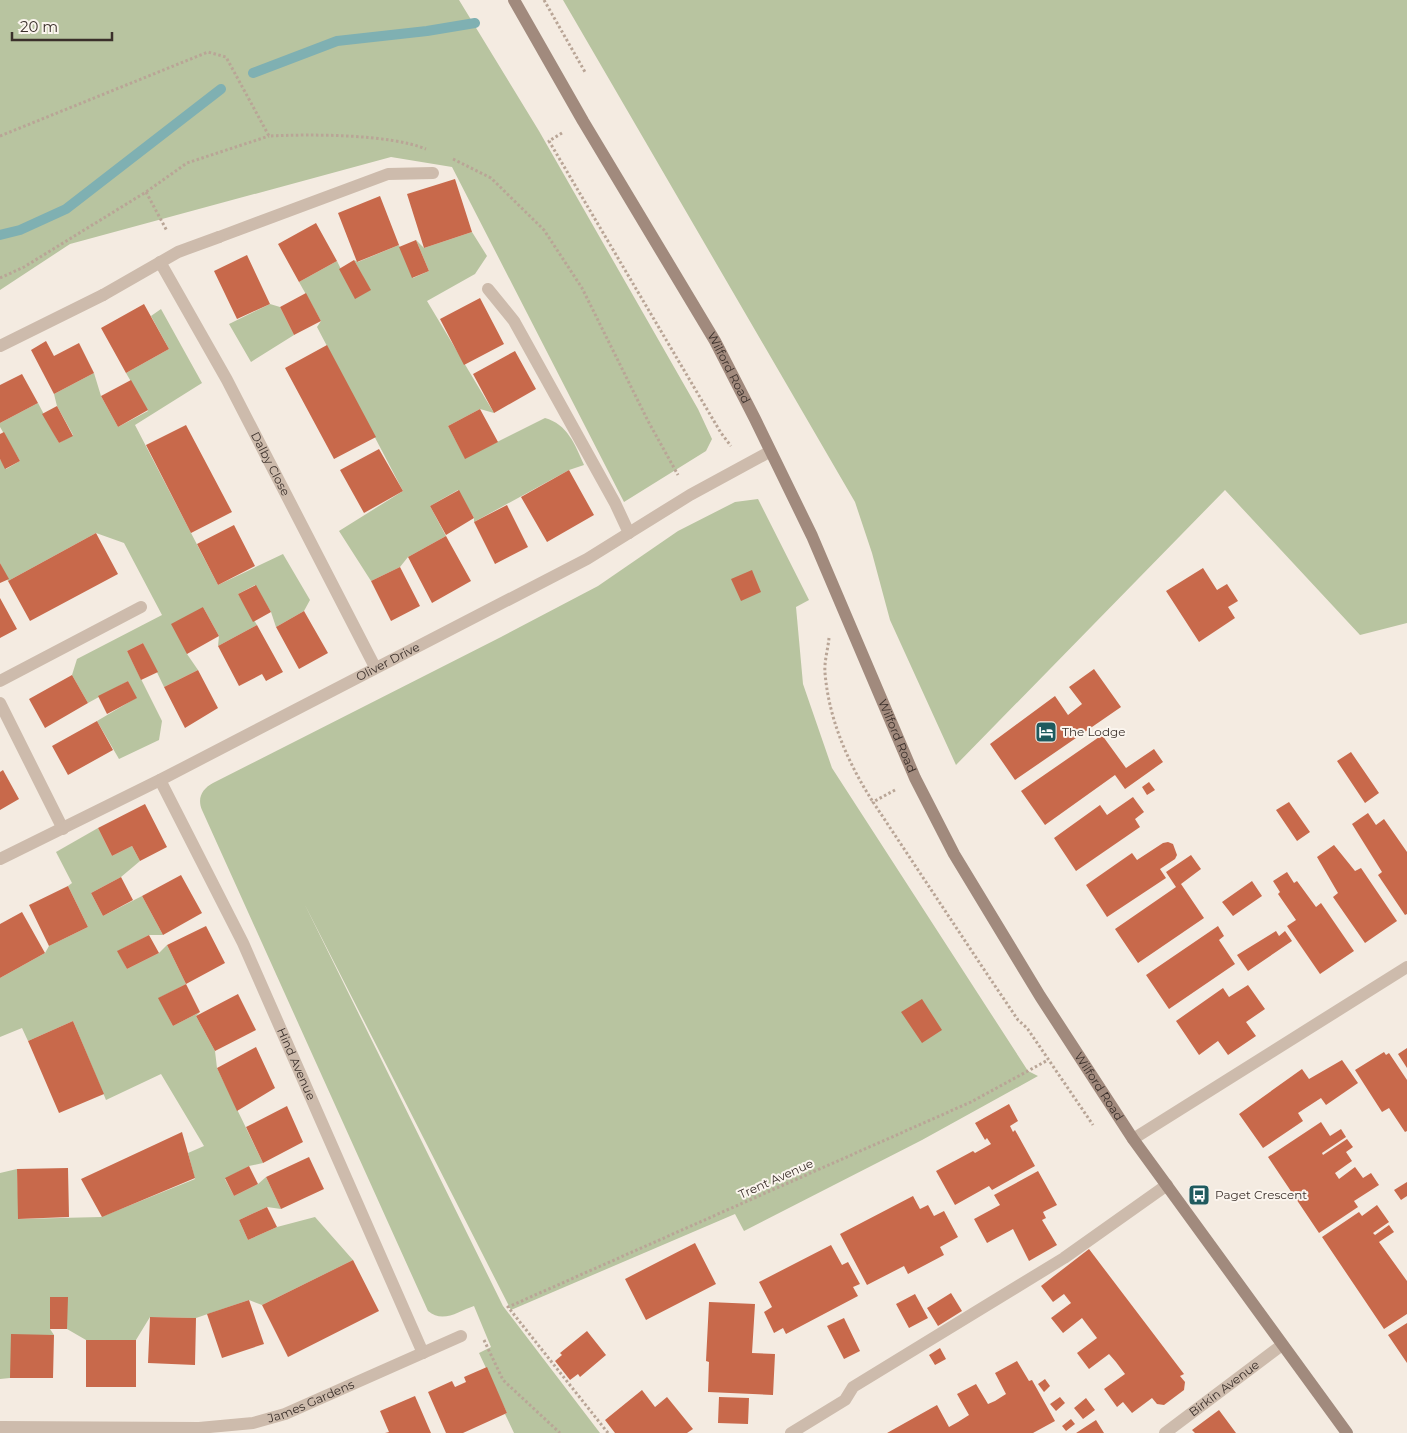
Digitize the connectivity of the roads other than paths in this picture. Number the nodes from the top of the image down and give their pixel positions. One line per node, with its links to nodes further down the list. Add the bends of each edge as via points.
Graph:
1 (514, 0): 6 (main road, Wilford Road, via 715,341)
2 (433, 173): 3 (street, via 388,174 178,252)
3 (160, 262): 5 (street, via 103,295); 9 (street, Dalby Close, via 227,380)
4 (488, 289): 7 (street, via 514,321)
5 (0, 346)
6 (769, 452): 7 (street, Oliver Drive); 16 (main road, Wilford Road, via 812,536 915,778 941,830 1035,988)
7 (629, 533): 9 (street, Oliver Drive, via 587,559)
8 (141, 607): 10 (street)
9 (375, 668): 12 (street, Oliver Drive)
10 (0, 681)
11 (0, 703): 13 (street)
12 (160, 780): 13 (street, Oliver Drive); 20 (street, Hind Avenue, via 221,896)
13 (63, 829): 14 (street, Oliver Drive)
14 (0, 859)
15 (1407, 967): 16 (street)
16 (1134, 1138): 17 (main road, Wilford Road)
17 (1168, 1184): 19 (main road, Wilford Road); 22 (street, via 1071,1253 853,1387 845,1400)
18 (461, 1336): 20 (street, James Gardens)
19 (1282, 1345): 23 (street, Birkin Avenue); 24 (main road, Wilford Road)
20 (423, 1353): 21 (street, James Gardens, via 285,1414 238,1426)
21 (0, 1427)
22 (790, 1433)
23 (1165, 1433)
24 (1347, 1433)

